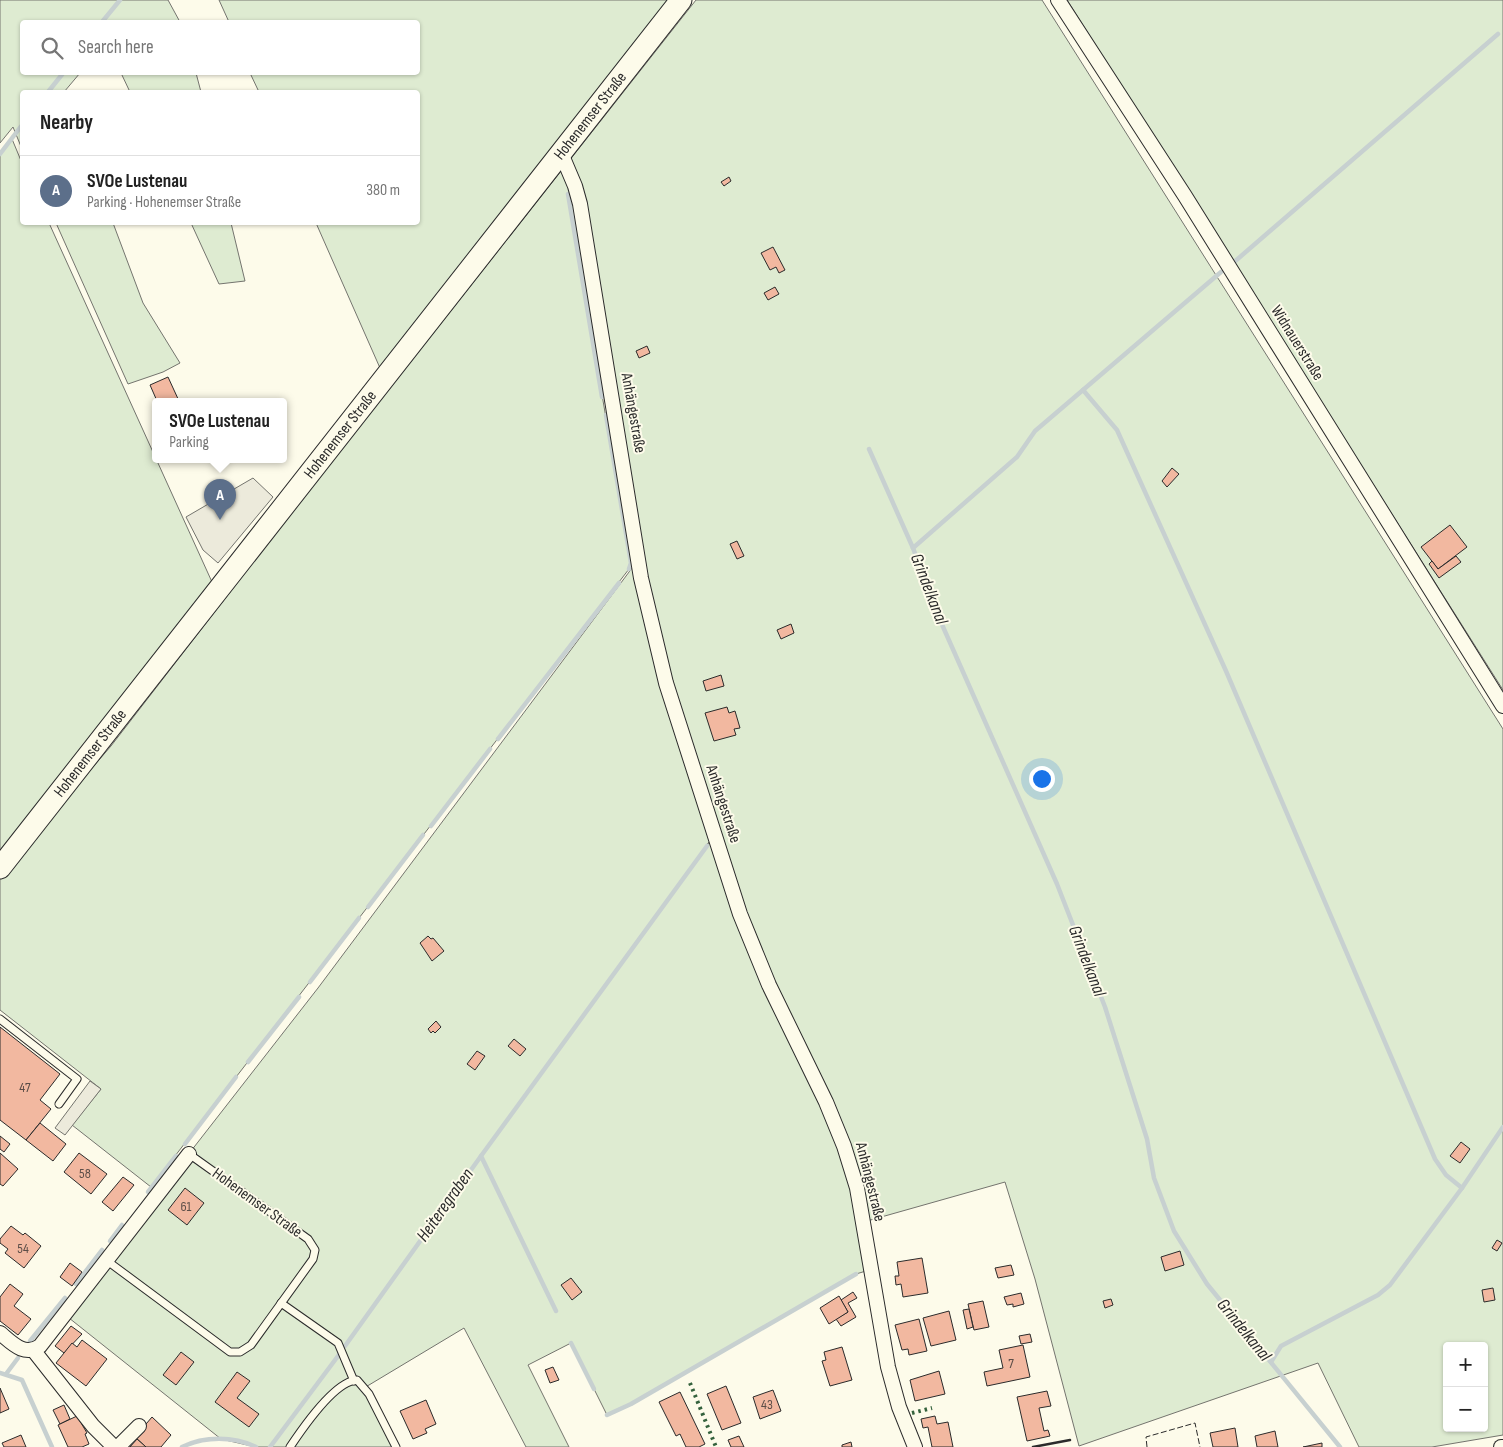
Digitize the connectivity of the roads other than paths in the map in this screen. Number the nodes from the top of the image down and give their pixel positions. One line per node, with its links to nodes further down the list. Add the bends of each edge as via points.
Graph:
1 (681, 0): 3 (main road, Hohenemser Straße)
2 (1058, 0): 4 (street, Widnauerstraße, via 1185,196)
3 (561, 154): 5 (main road, Hohenemser Straße); 18 (street, Anhängestraße, via 580,204 641,578 666,683 740,914 769,985 844,1146 857,1188 888,1367)
4 (1503, 706)
5 (0, 868)
6 (0, 1019): 7 (lane, via 78,1079)
7 (59, 1104)
8 (189, 1154): 9 (street, Hohenemser Straße); 10 (lane, Hohenemser Straße, via 308,1239 315,1250 313,1259)
9 (106, 1260): 10 (lane, Hohenemser Straße, via 230,1352 240,1352 251,1345); 12 (street, Hohenemser Straße)
10 (281, 1303): 13 (lane, via 338,1342)
11 (0, 1333): 12 (street, via 21,1350)
12 (34, 1351): 15 (street, via 93,1426)
13 (354, 1380): 16 (lane, via 337,1388); 17 (lane, via 370,1394)
14 (139, 1426): 15 (street)
15 (116, 1447)
16 (290, 1447)
17 (396, 1447)
18 (915, 1447)

